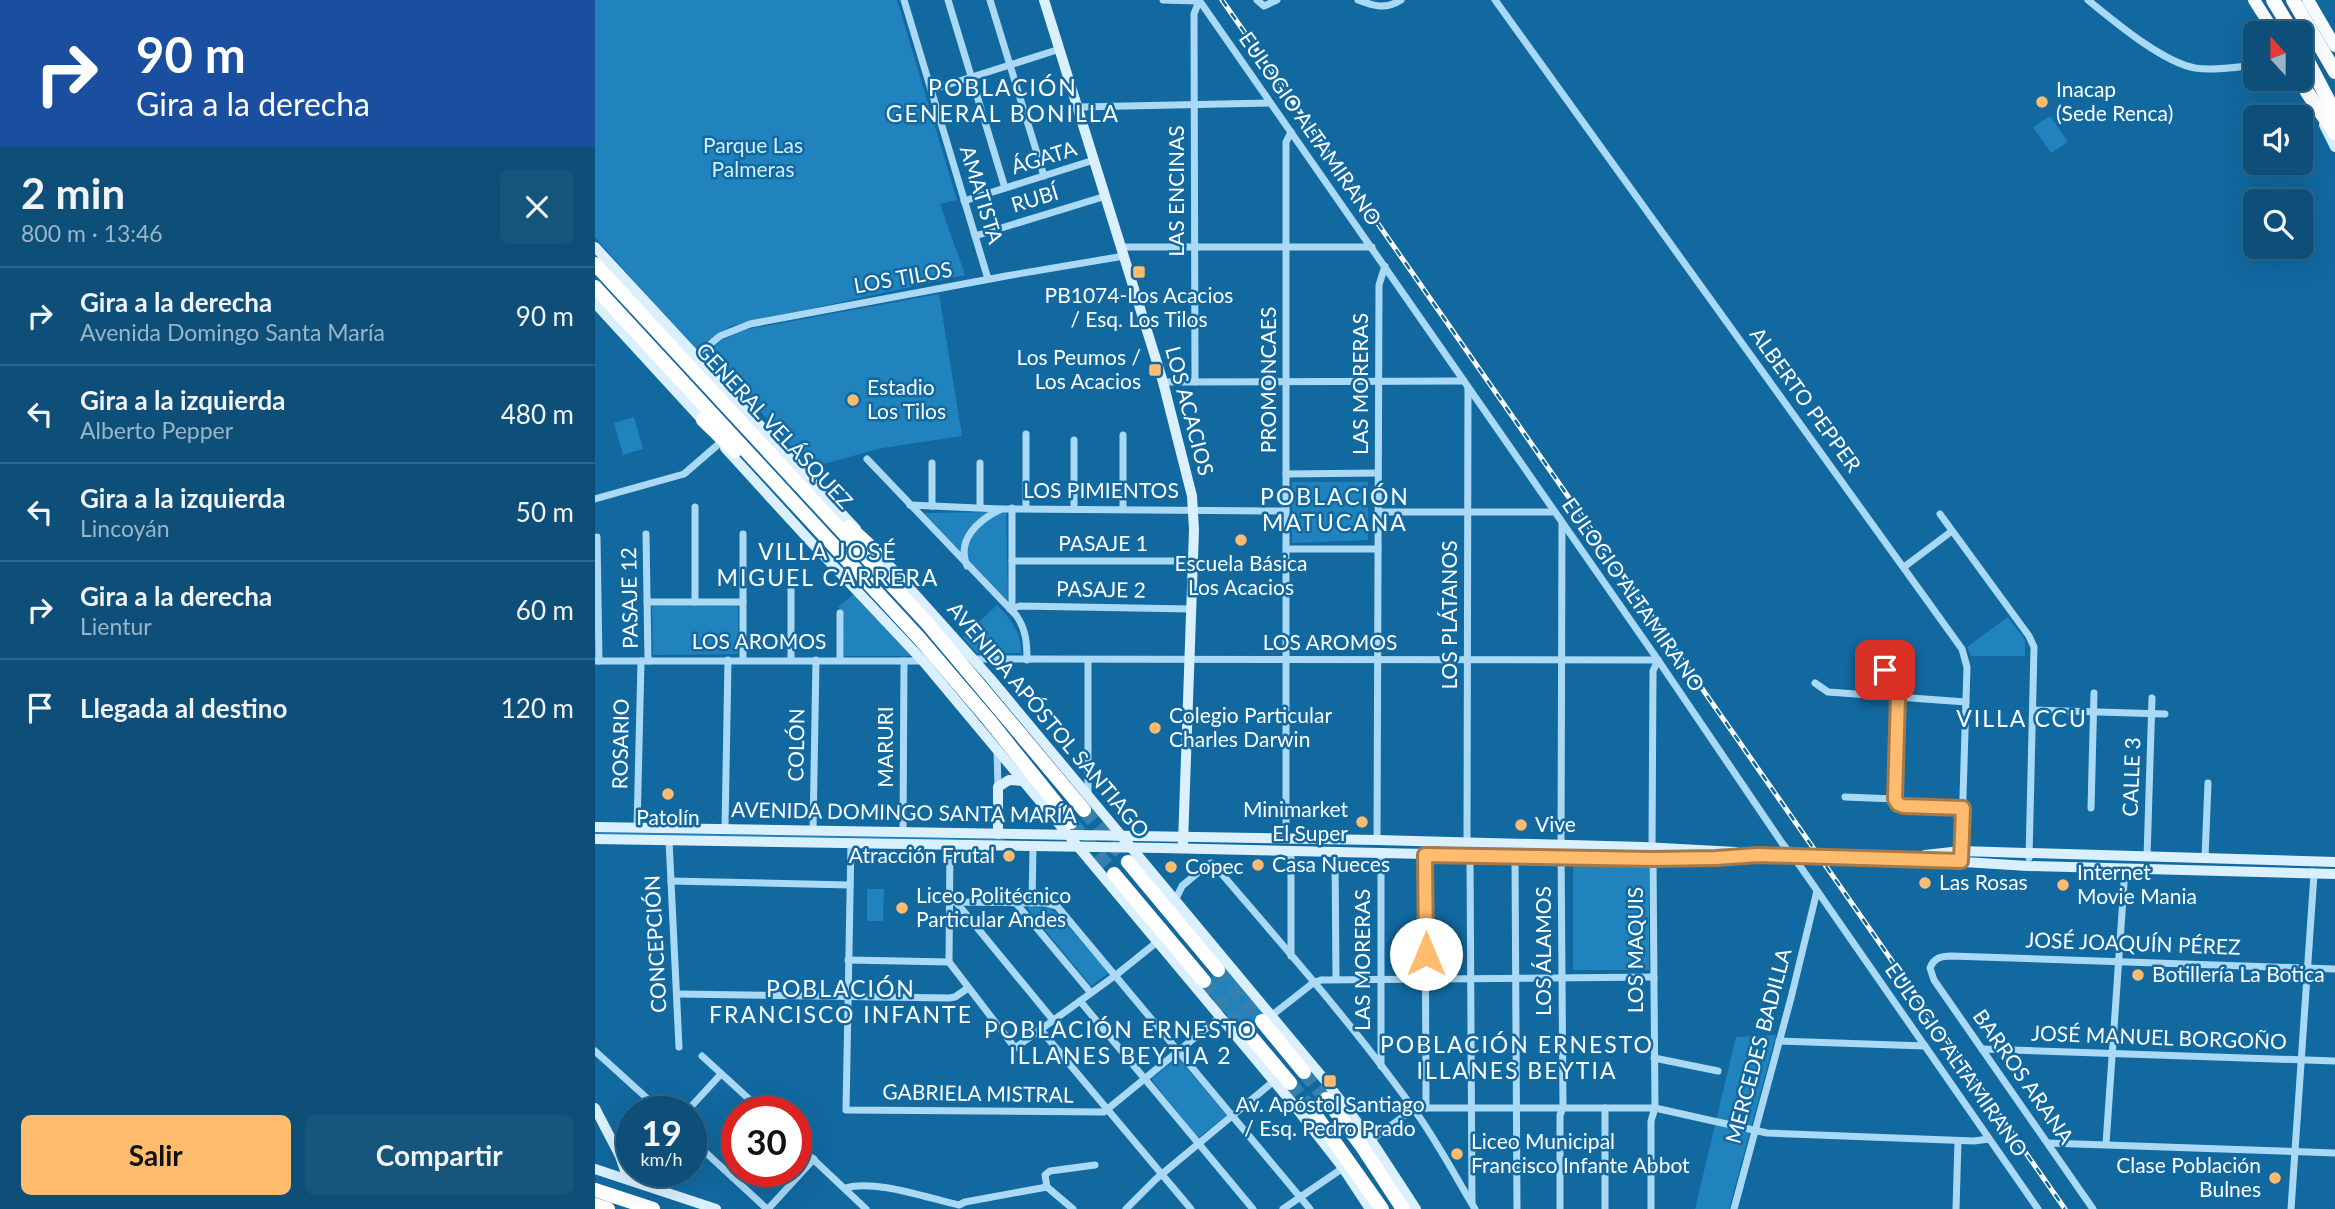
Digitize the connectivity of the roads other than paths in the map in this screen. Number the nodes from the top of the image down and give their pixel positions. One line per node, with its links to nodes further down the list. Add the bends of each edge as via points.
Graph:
1 (904, 0): 26 (street, AMATISTA)
2 (948, 0): 25 (street)
3 (990, 0): 21 (street)
4 (1044, 0): 20 (main road, LOS ACACIOS)
5 (1163, 0): 6 (street)
6 (1199, 0): 29 (street, EULOGIO ALTAMIRANO); 30 (street, LAS ENCINAS, via 1194,14)
7 (1257, 0): 8 (street, via 1264,6)
8 (1277, 0)
9 (1358, 0): 10 (street, via 1385,8)
10 (1401, 0)
11 (1495, 0): 98 (street, ALBERTO PEPPER)
12 (2088, 0): 22 (street, via 2181,64 2210,69)
13 (2254, 0): 17 (main road)
14 (2273, 0): 18 (highway)
15 (2293, 0): 24 (highway)
16 (2308, 0): 19 (main road)
17 (2267, 21)
18 (2286, 21)
19 (2335, 46)
20 (1060, 49): 21 (street); 31 (main road, LOS ACACIOS)
21 (1010, 65): 25 (street); 37 (street)
22 (2243, 66)
23 (2313, 71): 32 (highway)
24 (2335, 72)
25 (971, 77): 26 (street); 38 (street)
26 (931, 90): 40 (street, AMATISTA)
27 (2306, 91): 35 (main road)
28 (2307, 91): 34 (highway)
29 (1270, 103): 30 (street); 33 (street, EULOGIO ALTAMIRANO)
30 (1194, 105): 31 (street); 44 (street, LAS ENCINAS)
31 (1078, 107): 36 (main road, LOS ACACIOS)
32 (2335, 113)
33 (1291, 132): 42 (street, PROMONCAES, via 1286,142); 43 (street, EULOGIO ALTAMIRANO)
34 (2335, 134)
35 (2335, 146)
36 (1094, 160): 37 (street, ÁGATA); 39 (main road, LOS ACACIOS)
37 (1044, 176): 38 (street, ÁGATA)
38 (1005, 188): 40 (street, ÁGATA)
39 (1106, 196): 41 (street, RUBÍ); 46 (main road, LOS ACACIOS)
40 (964, 201): 41 (street, AMATISTA)
41 (975, 236): 49 (street, AMATISTA)
42 (1286, 247): 43 (street, LOS TILOS); 44 (street, LOS TILOS); 54 (street, PROMONCAES)
43 (1372, 247): 48 (street, EULOGIO ALTAMIRANO)
44 (1195, 248): 46 (street, LOS TILOS); 57 (street, LAS ENCINAS)
45 (595, 249): 52 (highway); 53 (main road, AVENIDA APÓSTOL SANTIAGO)
46 (1123, 252): 49 (street, LOS TILOS); 56 (main road, LOS ACACIOS)
47 (595, 264): 52 (highway, GENERAL VELÁSQUEZ)
48 (1385, 266): 55 (street, LAS MORERAS, via 1379,285); 58 (street, EULOGIO ALTAMIRANO)
49 (988, 279): 53 (street, LOS TILOS, via 750,324 720,336)
50 (595, 287): 86 (highway, GENERAL VELÁSQUEZ)
51 (595, 303): 59 (main road)
52 (663, 337): 69 (highway, GENERAL VELÁSQUEZ)
53 (697, 355): 94 (main road, AVENIDA APÓSTOL SANTIAGO)
54 (1286, 381): 55 (street); 57 (street); 68 (street, PROMONCAES)
55 (1378, 381): 58 (street); 67 (street, LAS MORERAS)
56 (1163, 382): 57 (street); 80 (main road, LOS ACACIOS)
57 (1195, 382)
58 (1466, 384): 83 (street, LOS PLÁTANOS); 84 (street, EULOGIO ALTAMIRANO)
59 (703, 420): 63 (main road); 86 (highway)
60 (1026, 434): 76 (street)
61 (1123, 435): 79 (street)
62 (1074, 440): 78 (street)
63 (721, 442): 70 (street, via 684,474); 121 (main road)
64 (867, 459): 71 (street)
65 (932, 463): 72 (street)
66 (980, 463): 74 (street)
67 (1378, 473): 68 (street); 82 (street, LAS MORERAS)
68 (1286, 474): 81 (street, PROMONCAES)
69 (798, 484): 94 (highway); 142 (highway, GENERAL VELÁSQUEZ)
70 (595, 499)
71 (910, 505): 72 (street, LOS PIMIENTOS); 97 (street)
72 (932, 506): 74 (street, LOS PIMIENTOS)
73 (695, 507): 102 (street)
74 (980, 507): 77 (street, LOS PIMIENTOS)
75 (1012, 508): 76 (street, LOS PIMIENTOS); 77 (street, LOS PIMIENTOS); 95 (street)
76 (1025, 508): 78 (street, LOS PIMIENTOS)
77 (1001, 509): 97 (street, LOS PIMIENTOS, via 966,539)
78 (1074, 509): 79 (street, LOS PIMIENTOS)
79 (1123, 509): 80 (street, LOS PIMIENTOS)
80 (1194, 510): 81 (street, LOS PIMIENTOS); 96 (main road, LOS ACACIOS)
81 (1286, 511): 92 (street, PROMONCAES)
82 (1378, 512): 83 (street); 93 (street, LAS MORERAS)
83 (1468, 512): 84 (street); 124 (street, LOS PLÁTANOS)
84 (1554, 512): 87 (street, EULOGIO ALTAMIRANO)
85 (1940, 514): 88 (street)
86 (806, 515): 147 (highway, GENERAL VELÁSQUEZ, via 968,694)
87 (1562, 523): 116 (street, LOS ÁLAMOS); 117 (street, EULOGIO ALTAMIRANO)
88 (1952, 531): 98 (street); 132 (street, via 2032,641)
89 (646, 534): 101 (street, PASAJE 12)
90 (743, 534): 100 (street)
91 (597, 537): 118 (street)
92 (1286, 548): 93 (street); 122 (street, PROMONCAES)
93 (1378, 549): 123 (street, LAS MORERAS)
94 (874, 550): 106 (main road, AVENIDA APÓSTOL SANTIAGO)
95 (1012, 561): 96 (street, PASAJE 1); 103 (street)
96 (1193, 561): 104 (main road, LOS ACACIOS)
97 (967, 566): 103 (street)
98 (1904, 567): 131 (street, ALBERTO PEPPER, via 1962,649)
99 (791, 589): 109 (street)
100 (743, 602): 102 (street, LOS AROMOS); 108 (street)
101 (647, 603): 102 (street, LOS AROMOS); 119 (street, PASAJE 12)
102 (695, 603)
103 (1010, 609): 104 (street, PASAJE 2); 113 (street, via 1025,631)
104 (1191, 609): 115 (main road, LOS ACACIOS)
105 (840, 613): 111 (street)
106 (974, 659): 112 (street, LOS AROMOS); 126 (main road, AVENIDA APÓSTOL SANTIAGO)
107 (728, 660): 108 (street, LOS AROMOS); 119 (street, LOS AROMOS); 148 (street)
108 (744, 660): 109 (street, LOS AROMOS)
109 (791, 660): 110 (street, LOS AROMOS)
110 (816, 660): 111 (street, LOS AROMOS); 149 (street, COLÓN)
111 (840, 660): 120 (street, LOS AROMOS)
112 (1003, 660): 113 (street, LOS AROMOS); 126 (street)
113 (1027, 660): 114 (street, LOS AROMOS)
114 (1088, 660): 115 (street, LOS AROMOS); 142 (street)
115 (1189, 660): 122 (street, LOS AROMOS); 159 (main road, LOS ACACIOS)
116 (1562, 660): 117 (street, LOS AROMOS); 124 (street, LOS AROMOS); 161 (street, LOS ÁLAMOS)
117 (1658, 660): 168 (street, LOS MAQUIS, via 1653,671); 174 (street, EULOGIO ALTAMIRANO)
118 (597, 661): 119 (street, LOS AROMOS)
119 (644, 661): 146 (street, ROSARIO)
120 (904, 661): 121 (street, LOS AROMOS); 150 (street, MARURI)
121 (923, 661): 136 (main road)
122 (1286, 661): 123 (street, LOS AROMOS); 154 (street, PROMONCAES)
123 (1377, 661): 124 (street, LOS AROMOS); 156 (street, LAS MORERAS)
124 (1468, 661): 157 (street, LOS PLÁTANOS)
125 (1885, 670): 129 (street)
126 (990, 678): 142 (main road, AVENIDA APÓSTOL SANTIAGO)
127 (1815, 683): 129 (street, via 1828,692)
128 (2094, 694): 133 (street)
129 (1898, 698): 131 (street); 141 (street)
130 (2152, 698): 134 (street, CALLE 3)
131 (1966, 702): 143 (street, ALBERTO PEPPER)
132 (2033, 710): 133 (street); 169 (street)
133 (2093, 712): 134 (street); 144 (street)
134 (2151, 714): 135 (street); 176 (street, CALLE 3)
135 (2165, 715)
136 (997, 749): 137 (main road); 139 (street)
137 (1024, 781): 139 (main road, via 1009,780); 147 (main road)
138 (2207, 783): 178 (street)
139 (998, 787): 151 (main road)
140 (1845, 797): 141 (street)
141 (1895, 799): 143 (street, via 1903,806)
142 (1086, 803): 152 (main road, AVENIDA APÓSTOL SANTIAGO)
143 (1963, 808): 175 (street, ALBERTO PEPPER)
144 (2091, 808)
145 (595, 827): 146 (main road, AVENIDA DOMINGO SANTA MARÍA)
146 (637, 828): 148 (main road, AVENIDA DOMINGO SANTA MARÍA)
147 (1069, 828): 151 (main road, AVENIDA DOMINGO SANTA MARÍA); 152 (main road, AVENIDA DOMINGO SANTA MARÍA); 163 (main road)
148 (725, 829): 149 (main road, AVENIDA DOMINGO SANTA MARÍA)
149 (813, 831): 150 (main road, AVENIDA DOMINGO SANTA MARÍA)
150 (903, 833): 151 (main road, AVENIDA DOMINGO SANTA MARÍA)
151 (999, 834)
152 (1121, 836): 159 (main road, AVENIDA DOMINGO SANTA MARÍA); 170 (main road, AVENIDA APÓSTOL SANTIAGO)
153 (595, 839): 155 (main road, AVENIDA DOMINGO SANTA MARÍA)
154 (1286, 839): 156 (main road, AVENIDA DOMINGO SANTA MARÍA); 159 (main road, AVENIDA DOMINGO SANTA MARÍA)
155 (669, 840): 158 (main road, AVENIDA DOMINGO SANTA MARÍA); 187 (street, CONCEPCIÓN)
156 (1377, 840): 157 (main road, AVENIDA DOMINGO SANTA MARÍA)
157 (1467, 842): 161 (main road, AVENIDA DOMINGO SANTA MARÍA)
158 (851, 843): 160 (main road, AVENIDA DOMINGO SANTA MARÍA); 188 (street)
159 (1183, 843): 164 (main road, AVENIDA DOMINGO SANTA MARÍA); 165 (main road, AVENIDA DOMINGO SANTA MARÍA)
160 (950, 845): 162 (main road, AVENIDA DOMINGO SANTA MARÍA); 191 (street)
161 (1561, 845): 168 (main road, AVENIDA DOMINGO SANTA MARÍA); 177 (street, LOS ÁLAMOS)
162 (1033, 847): 163 (main road, AVENIDA DOMINGO SANTA MARÍA); 193 (street)
163 (1077, 848): 170 (main road, AVENIDA DOMINGO SANTA MARÍA); 194 (main road)
164 (1161, 848): 170 (main road, AVENIDA DOMINGO SANTA MARÍA); 183 (main road, via 1152,858)
165 (1291, 852): 166 (main road, AVENIDA DOMINGO SANTA MARÍA); 195 (street)
166 (1335, 853): 167 (main road, AVENIDA DOMINGO SANTA MARÍA); 207 (street)
167 (1381, 853): 171 (main road, AVENIDA DOMINGO SANTA MARÍA); 208 (street, LAS MORERAS)
168 (1653, 853): 174 (main road, AVENIDA DOMINGO SANTA MARÍA, via 1703,849); 177 (main road, AVENIDA DOMINGO SANTA MARÍA); 206 (street, LOS MAQUIS)
169 (2029, 854): 175 (main road, AVENIDA DOMINGO SANTA MARÍA); 176 (main road, AVENIDA DOMINGO SANTA MARÍA); 181 (street)
170 (1130, 855): 183 (main road, AVENIDA APÓSTOL SANTIAGO); 202 (highway)
171 (1425, 855): 172 (main road, AVENIDA DOMINGO SANTA MARÍA); 209 (street)
172 (1470, 856): 173 (main road, AVENIDA DOMINGO SANTA MARÍA); 210 (street)
173 (1515, 856): 177 (main road, AVENIDA DOMINGO SANTA MARÍA); 204 (street)
174 (1792, 856): 175 (main road, AVENIDA DOMINGO SANTA MARÍA); 189 (street, EULOGIO ALTAMIRANO)
175 (1961, 856): 181 (main road, AVENIDA DOMINGO SANTA MARÍA)
176 (2147, 856): 178 (main road, AVENIDA DOMINGO SANTA MARÍA)
177 (1561, 857): 205 (street, LOS ÁLAMOS)
178 (2205, 859): 179 (main road, AVENIDA DOMINGO SANTA MARÍA)
179 (2303, 861): 180 (main road, AVENIDA DOMINGO SANTA MARÍA); 185 (street)
180 (2335, 862)
181 (2028, 866): 182 (main road, AVENIDA DOMINGO SANTA MARÍA)
182 (2125, 869): 185 (main road, AVENIDA DOMINGO SANTA MARÍA); 197 (street)
183 (1151, 872): 190 (main road, AVENIDA APÓSTOL SANTIAGO)
184 (1114, 874): 211 (highway)
185 (2314, 874): 186 (main road, AVENIDA DOMINGO SANTA MARÍA); 200 (street)
186 (2335, 874)
187 (671, 881): 188 (street); 215 (street, CONCEPCIÓN)
188 (850, 885): 196 (street)
189 (1817, 891): 223 (street, MERCEDES BADILLA); 225 (street, EULOGIO ALTAMIRANO)
190 (1175, 901): 195 (street, via 1182,886 1211,863); 219 (main road, AVENIDA APÓSTOL SANTIAGO)
191 (953, 902): 192 (street); 198 (street); 220 (street)
192 (1015, 902): 193 (street); 214 (street)
193 (1032, 902): 203 (street, via 1059,909)
194 (1157, 942): 203 (street); 218 (main road)
195 (1291, 956): 212 (street)
196 (848, 960): 198 (street); 216 (street)
197 (2118, 961): 199 (street, JOSÉ JOAQUÍN PÉREZ, via 1951,956); 200 (street, JOSÉ JOAQUÍN PÉREZ); 229 (street)
198 (949, 962): 213 (street)
199 (1932, 963): 226 (street, BARROS ARANA, via 1934,980)
200 (2308, 968): 201 (street, JOSÉ JOAQUÍN PÉREZ); 232 (street)
201 (2335, 969)
202 (1218, 970)
203 (1116, 975): 214 (street); 228 (street)
204 (1516, 978): 205 (street); 210 (street); 248 (street)
205 (1562, 978): 206 (street); 249 (street, LOS ÁLAMOS)
206 (1654, 978): 231 (street, LOS MAQUIS)
207 (1336, 979): 208 (street); 212 (street)
208 (1381, 979): 209 (street); 234 (street, LAS MORERAS)
209 (1426, 979): 210 (street); 246 (street)
210 (1471, 979): 247 (street)
211 (1205, 982)
212 (1314, 983): 219 (street); 234 (street)
213 (968, 988): 216 (street, via 951,998); 221 (street, via 1015,1048)
214 (1091, 993): 217 (street)
215 (677, 994): 216 (street); 224 (street, CONCEPCIÓN)
216 (848, 997): 252 (street, GABRIELA MISTRAL, via 846,1110)
217 (1080, 1001): 220 (street); 238 (street)
218 (1220, 1017): 228 (street); 239 (main road)
219 (1266, 1019): 235 (highway); 258 (main road, AVENIDA APÓSTOL SANTIAGO, via 1329,1085)
220 (1053, 1020): 221 (street)
221 (1041, 1029): 252 (street)
222 (1248, 1033): 240 (highway)
223 (1779, 1041): 225 (street); 256 (street, MERCEDES BADILLA)
224 (679, 1046)
225 (1925, 1046): 257 (street, EULOGIO ALTAMIRANO)
226 (1982, 1049): 229 (street, JOSÉ MANUEL BORGOÑO); 261 (street, BARROS ARANA)
227 (595, 1051): 241 (street)
228 (1180, 1051): 238 (street); 255 (street)
229 (2112, 1053): 232 (street, JOSÉ MANUEL BORGOÑO); 262 (street)
230 (702, 1056): 237 (street)
231 (1654, 1058): 236 (street); 251 (street, LOS MAQUIS)
232 (2302, 1060): 233 (street, JOSÉ MANUEL BORGOÑO); 264 (street)
233 (2335, 1061)
234 (1381, 1067): 254 (street)
235 (1304, 1072)
236 (1717, 1072)
237 (721, 1074): 242 (street); 243 (street)
238 (1146, 1080): 252 (street); 260 (street)
239 (1274, 1081): 255 (street); 269 (main road)
240 (1290, 1083)
241 (644, 1096)
242 (701, 1096)
243 (745, 1096)
244 (1326, 1099): 294 (highway)
245 (595, 1108): 263 (main road)
246 (1426, 1108): 247 (street); 254 (street)
247 (1471, 1108): 248 (street); 279 (street)
248 (1516, 1108): 249 (street); 296 (street)
249 (1563, 1108): 250 (street); 297 (street, LOS ÁLAMOS)
250 (1605, 1108): 251 (street); 298 (street)
251 (1655, 1108): 256 (street); 299 (street, LOS MAQUIS)
252 (1109, 1110): 272 (street)
253 (1312, 1110): 293 (highway)
254 (1414, 1110): 258 (street); 279 (street)
255 (1233, 1115): 260 (street); 277 (street)
256 (1755, 1132): 259 (street); 300 (street, MERCEDES BADILLA)
257 (1990, 1139): 259 (street); 302 (street, EULOGIO ALTAMIRANO)
258 (1371, 1140): 295 (main road, AVENIDA APÓSTOL SANTIAGO)
259 (1958, 1141): 301 (street)
260 (1199, 1143): 272 (street); 289 (street)
261 (2048, 1143): 262 (street); 303 (street, BARROS ARANA)
262 (2106, 1144): 264 (street)
263 (616, 1148)
264 (2295, 1152): 265 (street); 304 (street)
265 (2335, 1153)
266 (707, 1154): 284 (street)
267 (814, 1159): 275 (street); 284 (street)
268 (1095, 1165): 274 (street, via 1047,1172)
269 (1343, 1168): 277 (street); 292 (main road)
270 (595, 1169): 271 (main road)
271 (616, 1173)
272 (1162, 1174): 287 (street); 288 (street)
273 (660, 1187): 283 (main road)
274 (1047, 1187): 280 (street, via 965,1202); 286 (street)
275 (845, 1188): 280 (street, via 874,1186); 285 (street)
276 (595, 1191): 282 (highway)
277 (1302, 1197): 290 (street); 291 (street)
278 (595, 1205): 281 (highway)
279 (1474, 1206)
280 (960, 1208)
281 (608, 1209)
282 (653, 1209)
283 (716, 1209)
284 (768, 1209)
285 (866, 1209)
286 (1073, 1209)
287 (1126, 1209)
288 (1191, 1209)
289 (1254, 1209)
290 (1283, 1209)
291 (1310, 1209)
292 (1370, 1209)
293 (1382, 1209)
294 (1403, 1209)
295 (1416, 1209)
296 (1517, 1209)
297 (1560, 1209)
298 (1605, 1209)
299 (1651, 1209)
300 (1734, 1209)
301 (1956, 1209)
302 (2038, 1209)
303 (2093, 1209)
304 (2291, 1209)

